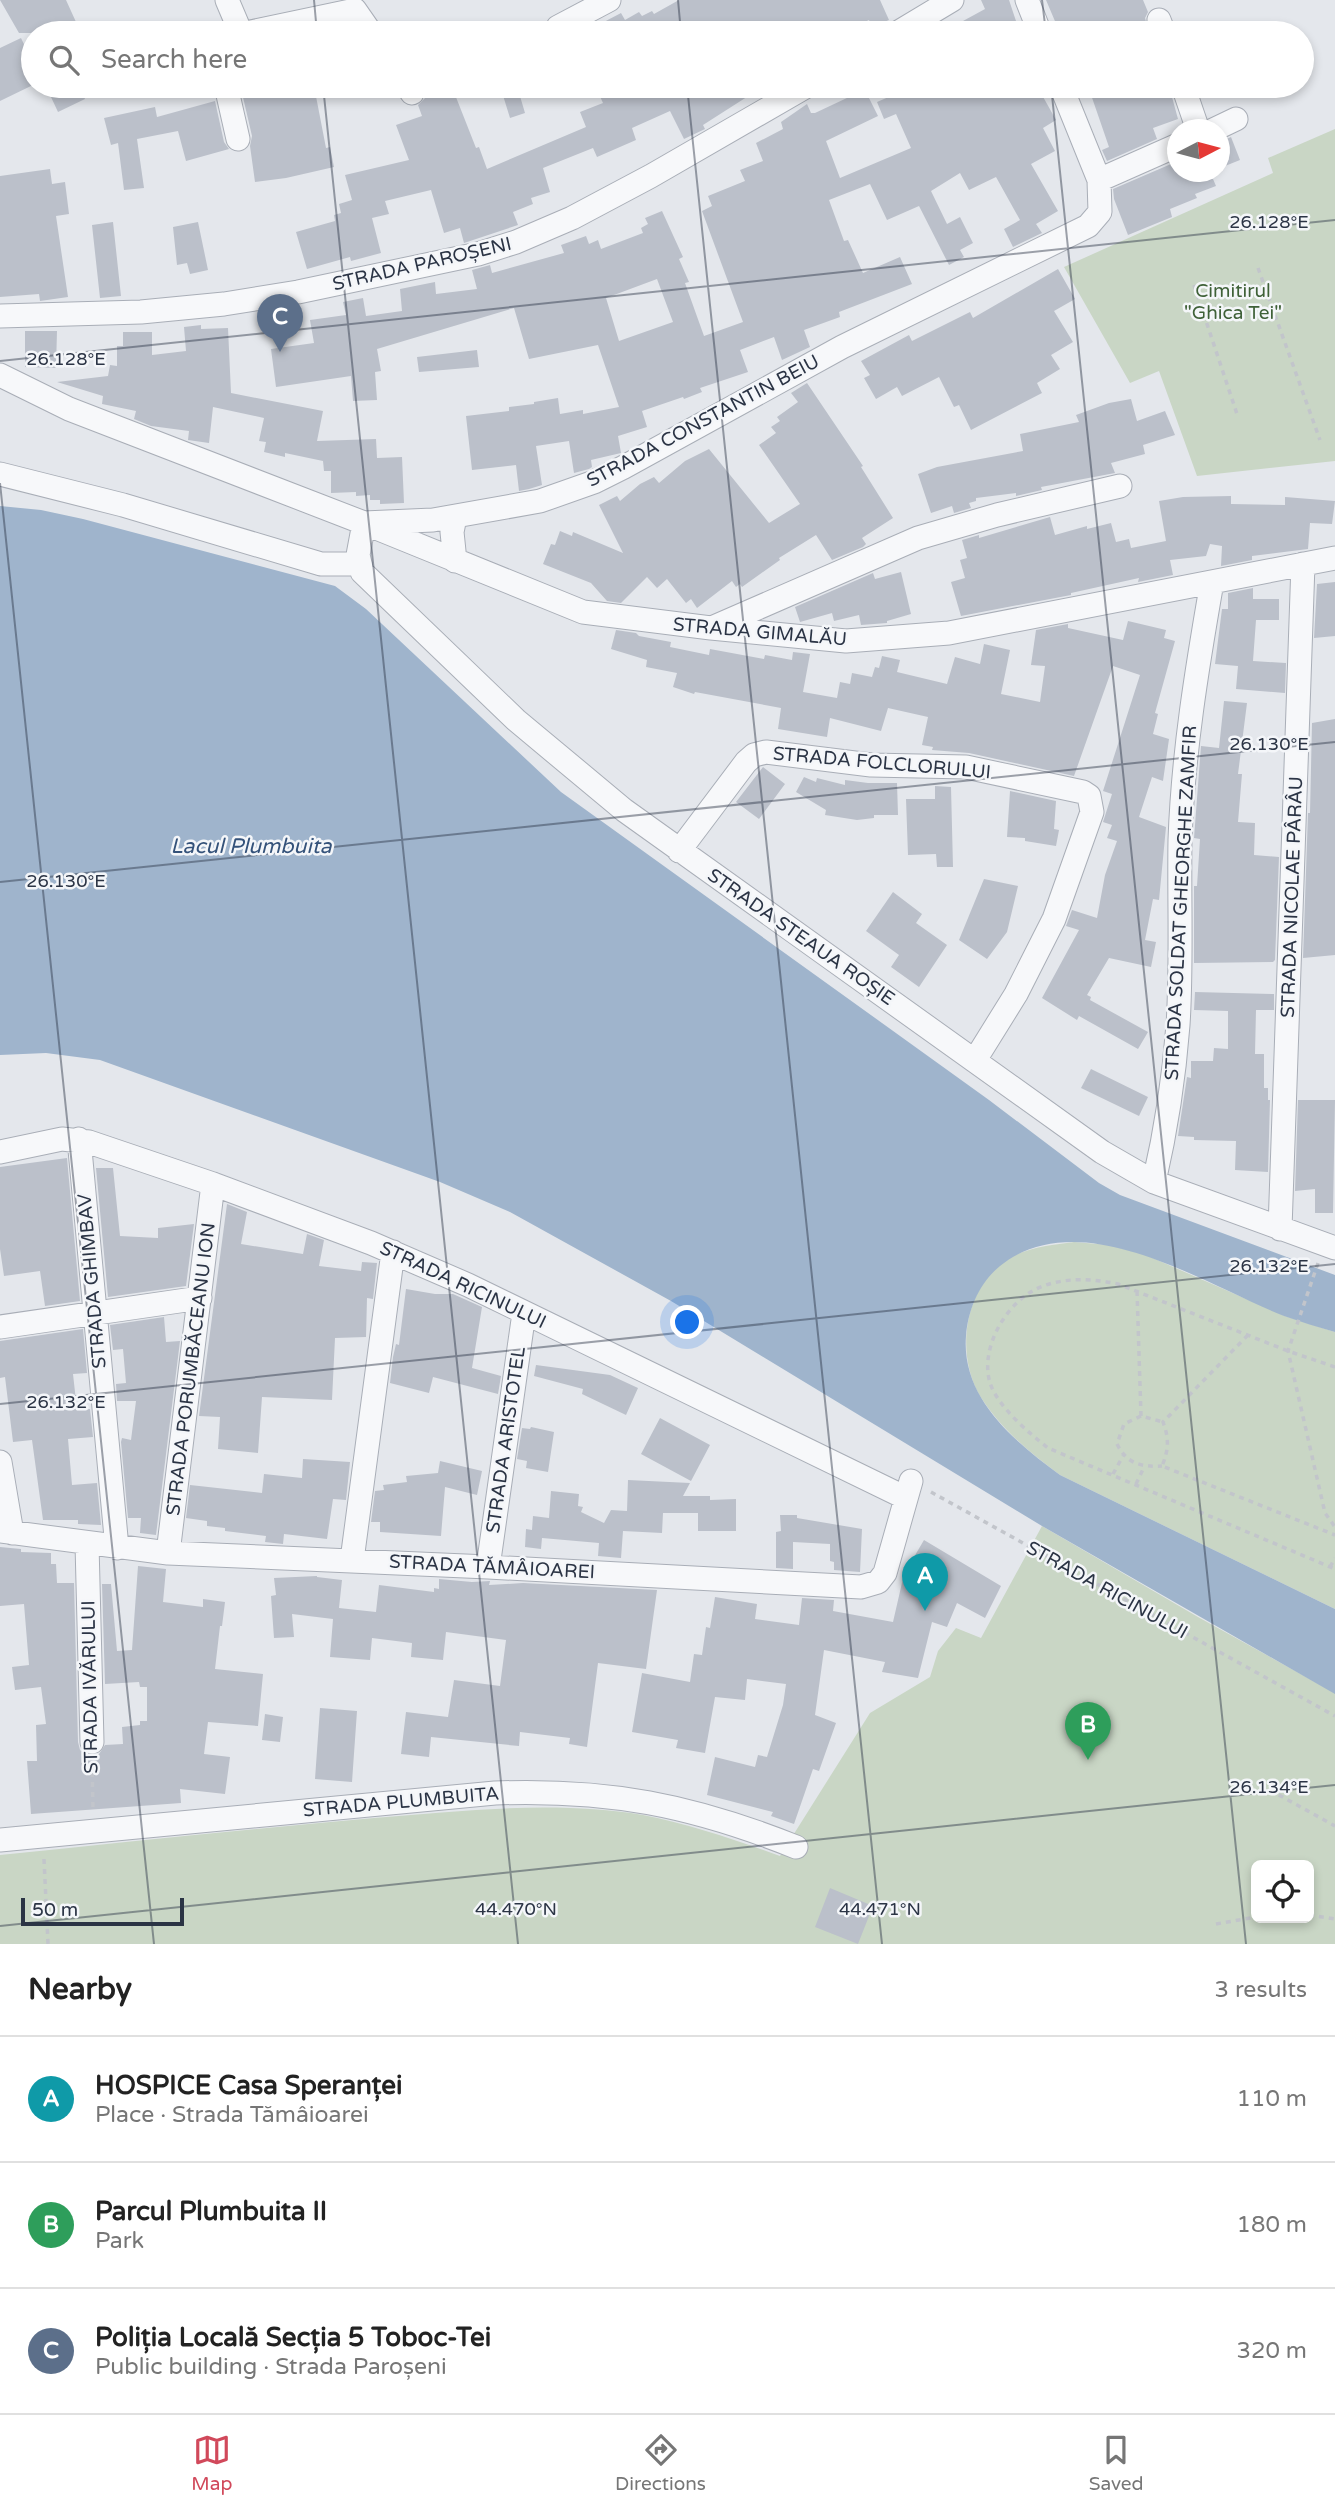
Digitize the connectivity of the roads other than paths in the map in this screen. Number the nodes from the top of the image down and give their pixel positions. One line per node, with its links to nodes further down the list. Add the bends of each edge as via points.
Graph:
1 (227, 0): 5 (street)
2 (610, 0): 8 (street)
3 (952, 0): 9 (street)
4 (1027, 0): 10 (street)
5 (237, 21)
6 (299, 21): 7 (street, via 355,9)
7 (363, 21)
8 (570, 21)
9 (917, 21)
10 (1035, 21)
11 (228, 98): 18 (street)
12 (786, 98): 21 (street, STRADA PAROȘENI, via 572,218 478,254 224,304 141,312)
13 (1066, 98): 20 (street, STRADA CONSTANTIN BEIU)
14 (1187, 98): 15 (street)
15 (1194, 119)
16 (1236, 119): 17 (street)
17 (1230, 122)
18 (237, 139)
19 (1167, 150): 20 (street)
20 (1099, 180): 25 (street, STRADA CONSTANTIN BEIU, via 1100,212 1079,231 842,347 594,482 540,501)
21 (0, 316)
22 (0, 375): 26 (street, STRADA CONSTANTIN BEIU, via 69,409)
23 (0, 474): 29 (street, via 321,564)
24 (1120, 486): 32 (street, via 952,526)
25 (455, 517): 26 (street, STRADA CONSTANTIN BEIU); 28 (street)
26 (364, 523): 28 (street, STRADA GIMALĂU); 29 (street)
27 (1335, 558): 30 (street, STRADA GIMALĂU)
28 (455, 561): 32 (street, STRADA GIMALĂU, via 583,612)
29 (359, 564): 33 (street, STRADA STEAUA ROȘIE, via 362,572 526,729)
30 (1303, 564): 31 (street, STRADA GIMALĂU); 39 (street, STRADA NICOLAE PÂRÂU)
31 (1212, 582): 32 (street, STRADA GIMALĂU, via 950,633 846,641); 37 (street, STRADA SOLDAT GHEORGHE ZAMFIR, via 1184,769 1178,1023)
32 (711, 628)
33 (679, 851): 34 (street, STRADA STEAUA ROȘIE); 34 (street, STRADA FOLCLORULUI, via 746,762 766,752 871,765 966,768 1089,796 1092,812 1054,919 1016,994)
34 (975, 1060): 37 (street, STRADA STEAUA ROȘIE, via 1102,1152)
35 (79, 1139): 36 (street, STRADA RICINULUI); 38 (street, STRADA RICINULUI); 44 (street, STRADA GHIMBAV)
36 (0, 1152)
37 (1154, 1182): 39 (street, STRADA STEAUA ROȘIE)
38 (213, 1184): 40 (street, STRADA RICINULUI); 42 (street, STRADA PORUMBĂCEANU ION)
39 (1280, 1229): 41 (street, STRADA STEAUA ROȘIE)
40 (393, 1252): 43 (street, STRADA RICINULUI); 52 (street)
41 (1328, 1252)
42 (200, 1298): 44 (street); 51 (street, STRADA PORUMBĂCEANU ION)
43 (524, 1313): 47 (street, STRADA RICINULUI); 53 (street, STRADA ARISTOTEL)
44 (95, 1314): 45 (street); 50 (street, STRADA GHIMBAV)
45 (0, 1327)
46 (0, 1462): 48 (street)
47 (909, 1489): 53 (street, STRADA TĂMÂIOAREI, via 885,1573 870,1585)
48 (6, 1532): 49 (street, STRADA TĂMÂIOAREI)
49 (87, 1544): 50 (street, STRADA TĂMÂIOAREI); 54 (street, STRADA IVĂRULUI)
50 (117, 1548): 51 (street, STRADA TĂMÂIOAREI)
51 (168, 1553): 52 (street, STRADA TĂMÂIOAREI)
52 (352, 1560): 53 (street, STRADA TĂMÂIOAREI)
53 (488, 1567)
54 (92, 1742)
55 (0, 1840): 56 (street, STRADA PLUMBUITA, via 495,1793 559,1791 677,1808)
56 (796, 1847)

